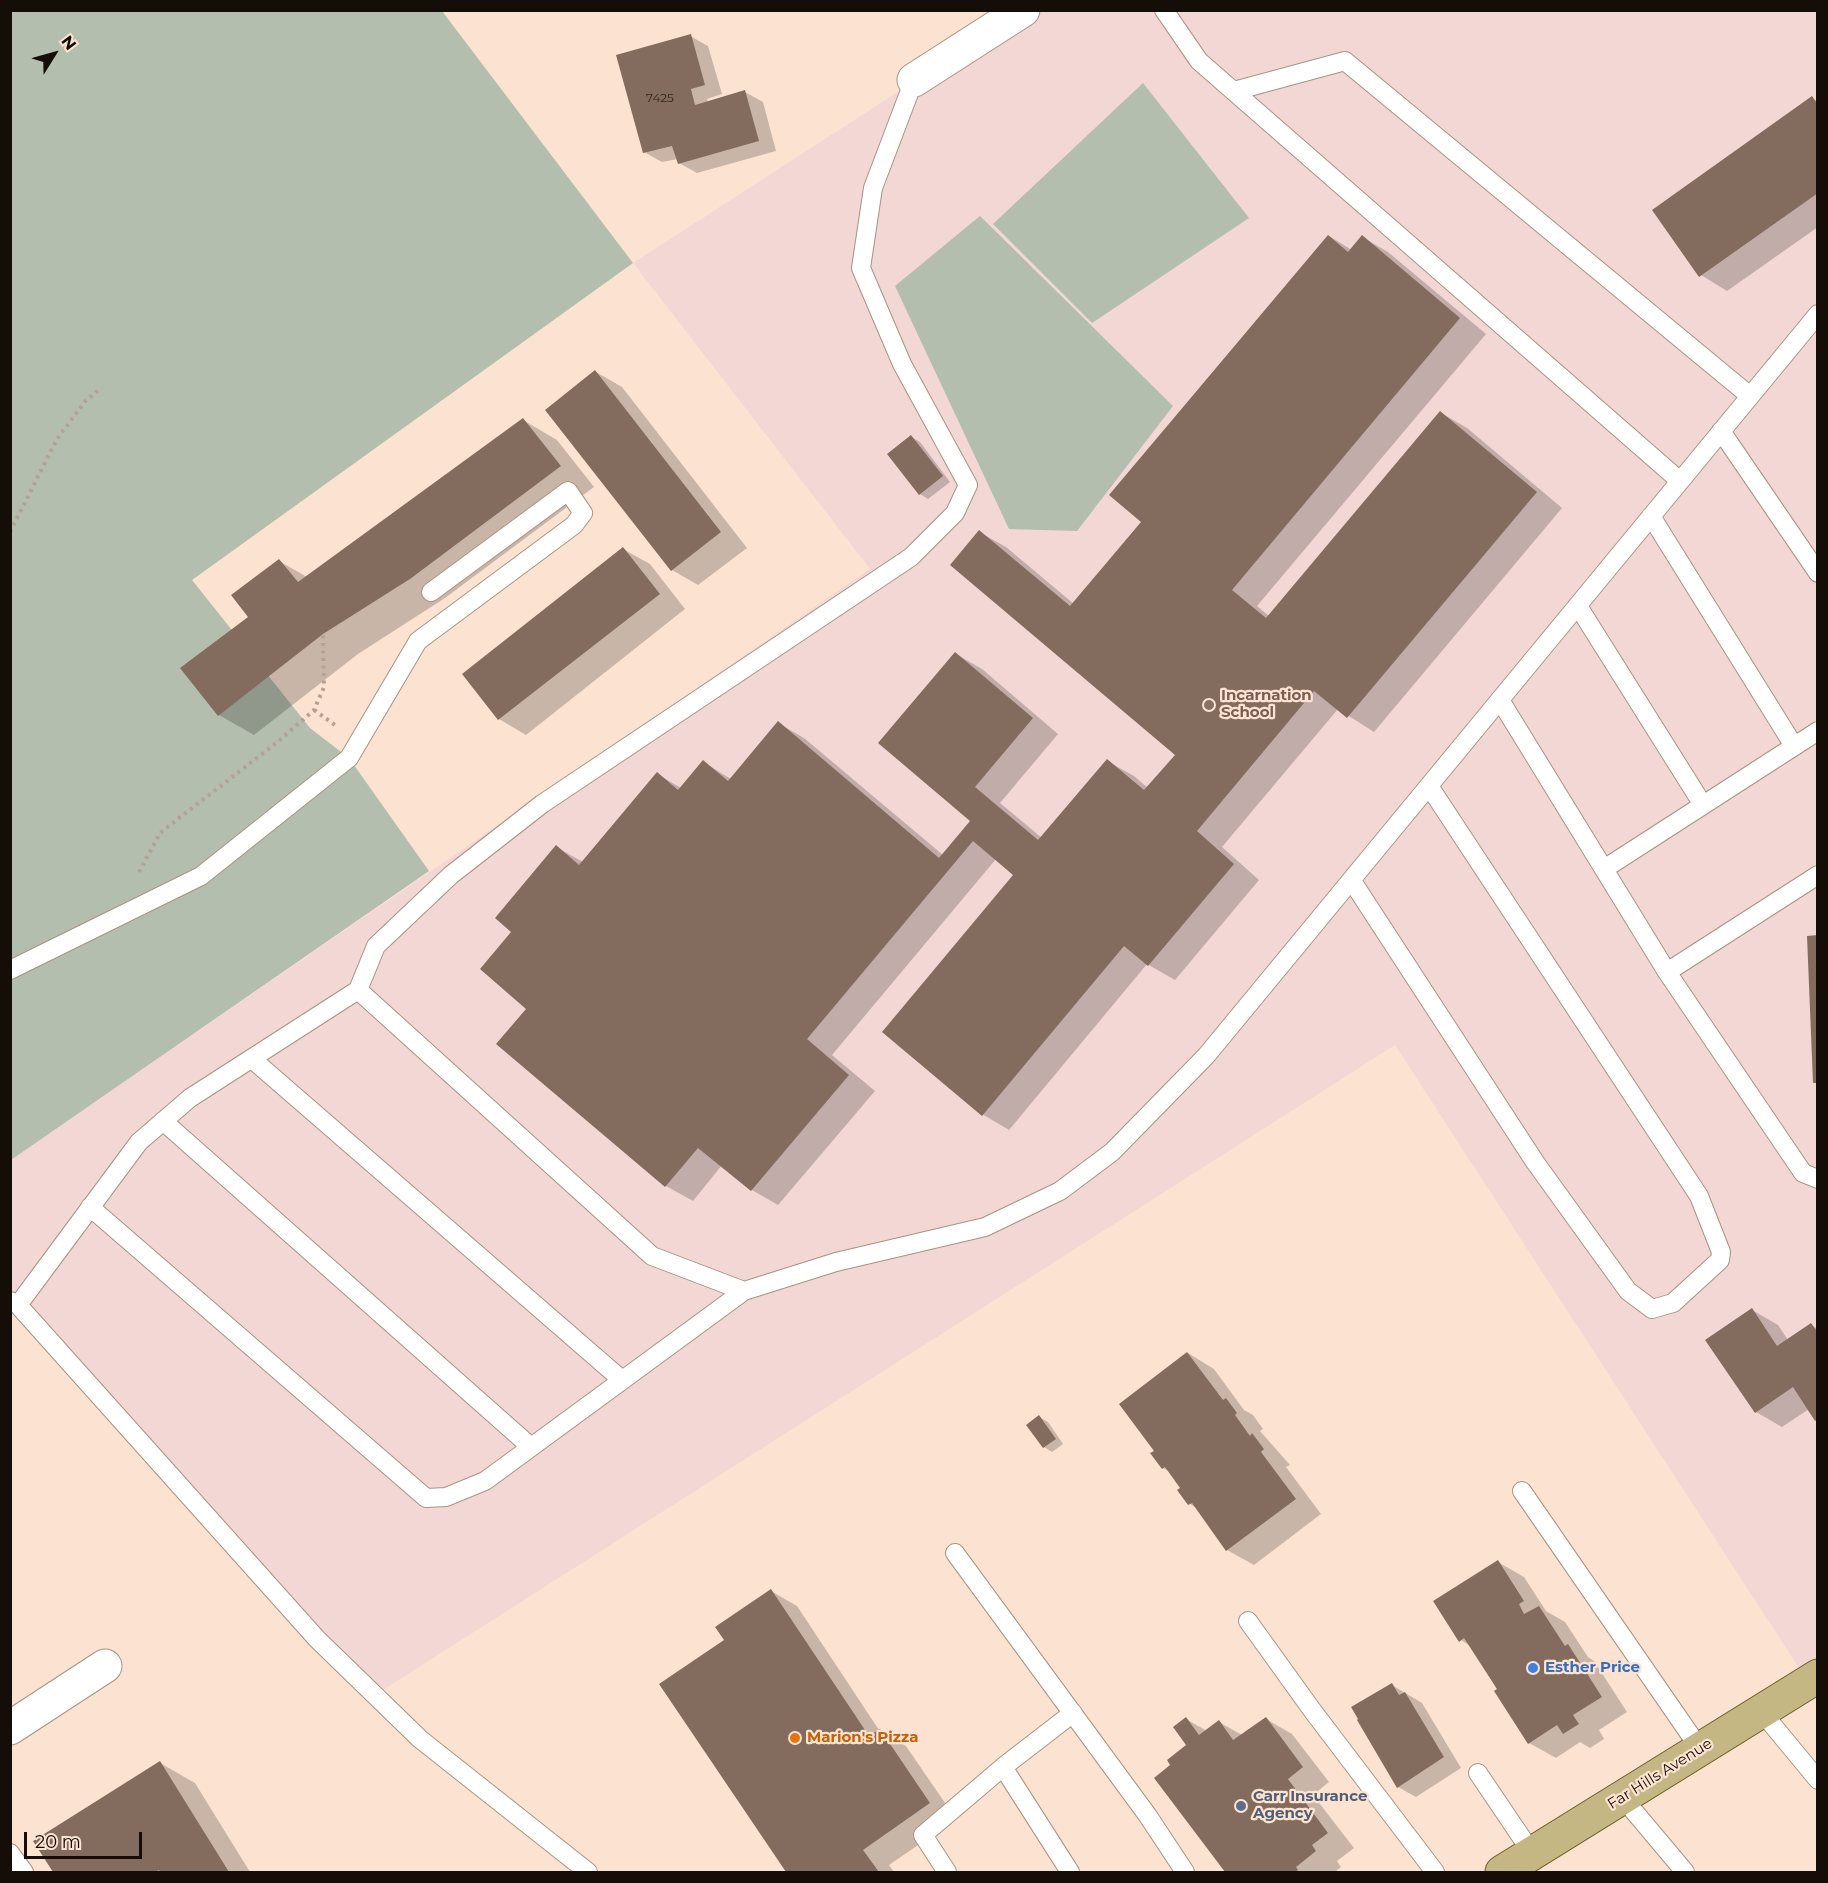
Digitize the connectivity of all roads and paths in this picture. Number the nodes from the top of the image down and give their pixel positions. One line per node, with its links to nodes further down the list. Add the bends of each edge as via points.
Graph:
1 (1023, 10): 3 (street)
2 (1164, 10): 4 (lane, via 1199,62)
3 (914, 81): 27 (lane, via 873,188 861,268 902,364 968,485 955,513 911,557 542,804 451,875 376,946)
4 (1234, 91): 7 (lane, via 1345,61); 9 (lane)
5 (1818, 314): 7 (lane)
6 (102, 388): 11 (path, via 87,399 57,439)
7 (1750, 396): 8 (lane)
8 (1721, 431): 9 (lane); 12 (lane)
9 (1680, 481): 10 (lane)
10 (1651, 516): 14 (lane); 18 (lane)
11 (10, 532)
12 (1818, 573)
13 (431, 592): 25 (lane, via 568,491 583,513 574,525 418,641 348,758 210,869)
14 (1578, 606): 16 (lane); 20 (lane)
15 (323, 634): 22 (path, via 324,687 314,710 160,833)
16 (1500, 700): 19 (lane); 21 (lane)
17 (1818, 731): 18 (lane)
18 (1794, 746): 20 (lane)
19 (1429, 786): 24 (lane); 24 (lane, via 1699,1196 1721,1252 1720,1260 1673,1303 1652,1309 1628,1291 1535,1162)
20 (1703, 805): 21 (lane)
21 (1604, 869): 26 (lane)
22 (138, 875)
23 (1818, 875): 26 (lane)
24 (1352, 881): 32 (lane, via 1206,1056 1112,1152 1060,1191 985,1227 836,1262)
25 (10, 970)
26 (1668, 972): 30 (lane, via 1803,1173)
27 (358, 990): 28 (lane); 32 (lane, via 652,1256)
28 (252, 1059): 29 (lane, via 190,1098); 34 (lane)
29 (163, 1121): 31 (lane, via 139,1142); 35 (lane)
30 (1818, 1179)
31 (90, 1207): 33 (lane); 35 (lane, via 426,1498 446,1497 485,1480)
32 (744, 1291): 34 (lane)
33 (14, 1303): 52 (lane, via 317,1639 420,1739)
34 (622, 1380): 35 (lane)
35 (531, 1447)
36 (1522, 1491): 44 (lane)
37 (955, 1553): 42 (lane)
38 (1248, 1621): 56 (lane)
39 (105, 1666): 43 (street)
40 (1818, 1676): 41 (main road, Far Hills Avenue)
41 (1761, 1711): 44 (main road, Far Hills Avenue); 47 (lane)
42 (1073, 1713): 45 (lane); 55 (lane)
43 (10, 1728)
44 (1700, 1749): 48 (main road, Far Hills Avenue)
45 (1004, 1767): 53 (lane, via 923,1834); 54 (lane)
46 (1478, 1773): 50 (lane)
47 (1818, 1780)
48 (1622, 1797): 50 (main road, Far Hills Avenue); 58 (lane)
49 (10, 1853): 51 (lane)
50 (1532, 1853): 57 (main road, Far Hills Avenue)
51 (24, 1872)
52 (588, 1872)
53 (946, 1872)
54 (1070, 1872)
55 (1185, 1872)
56 (1436, 1872)
57 (1502, 1872)
58 (1685, 1872)

